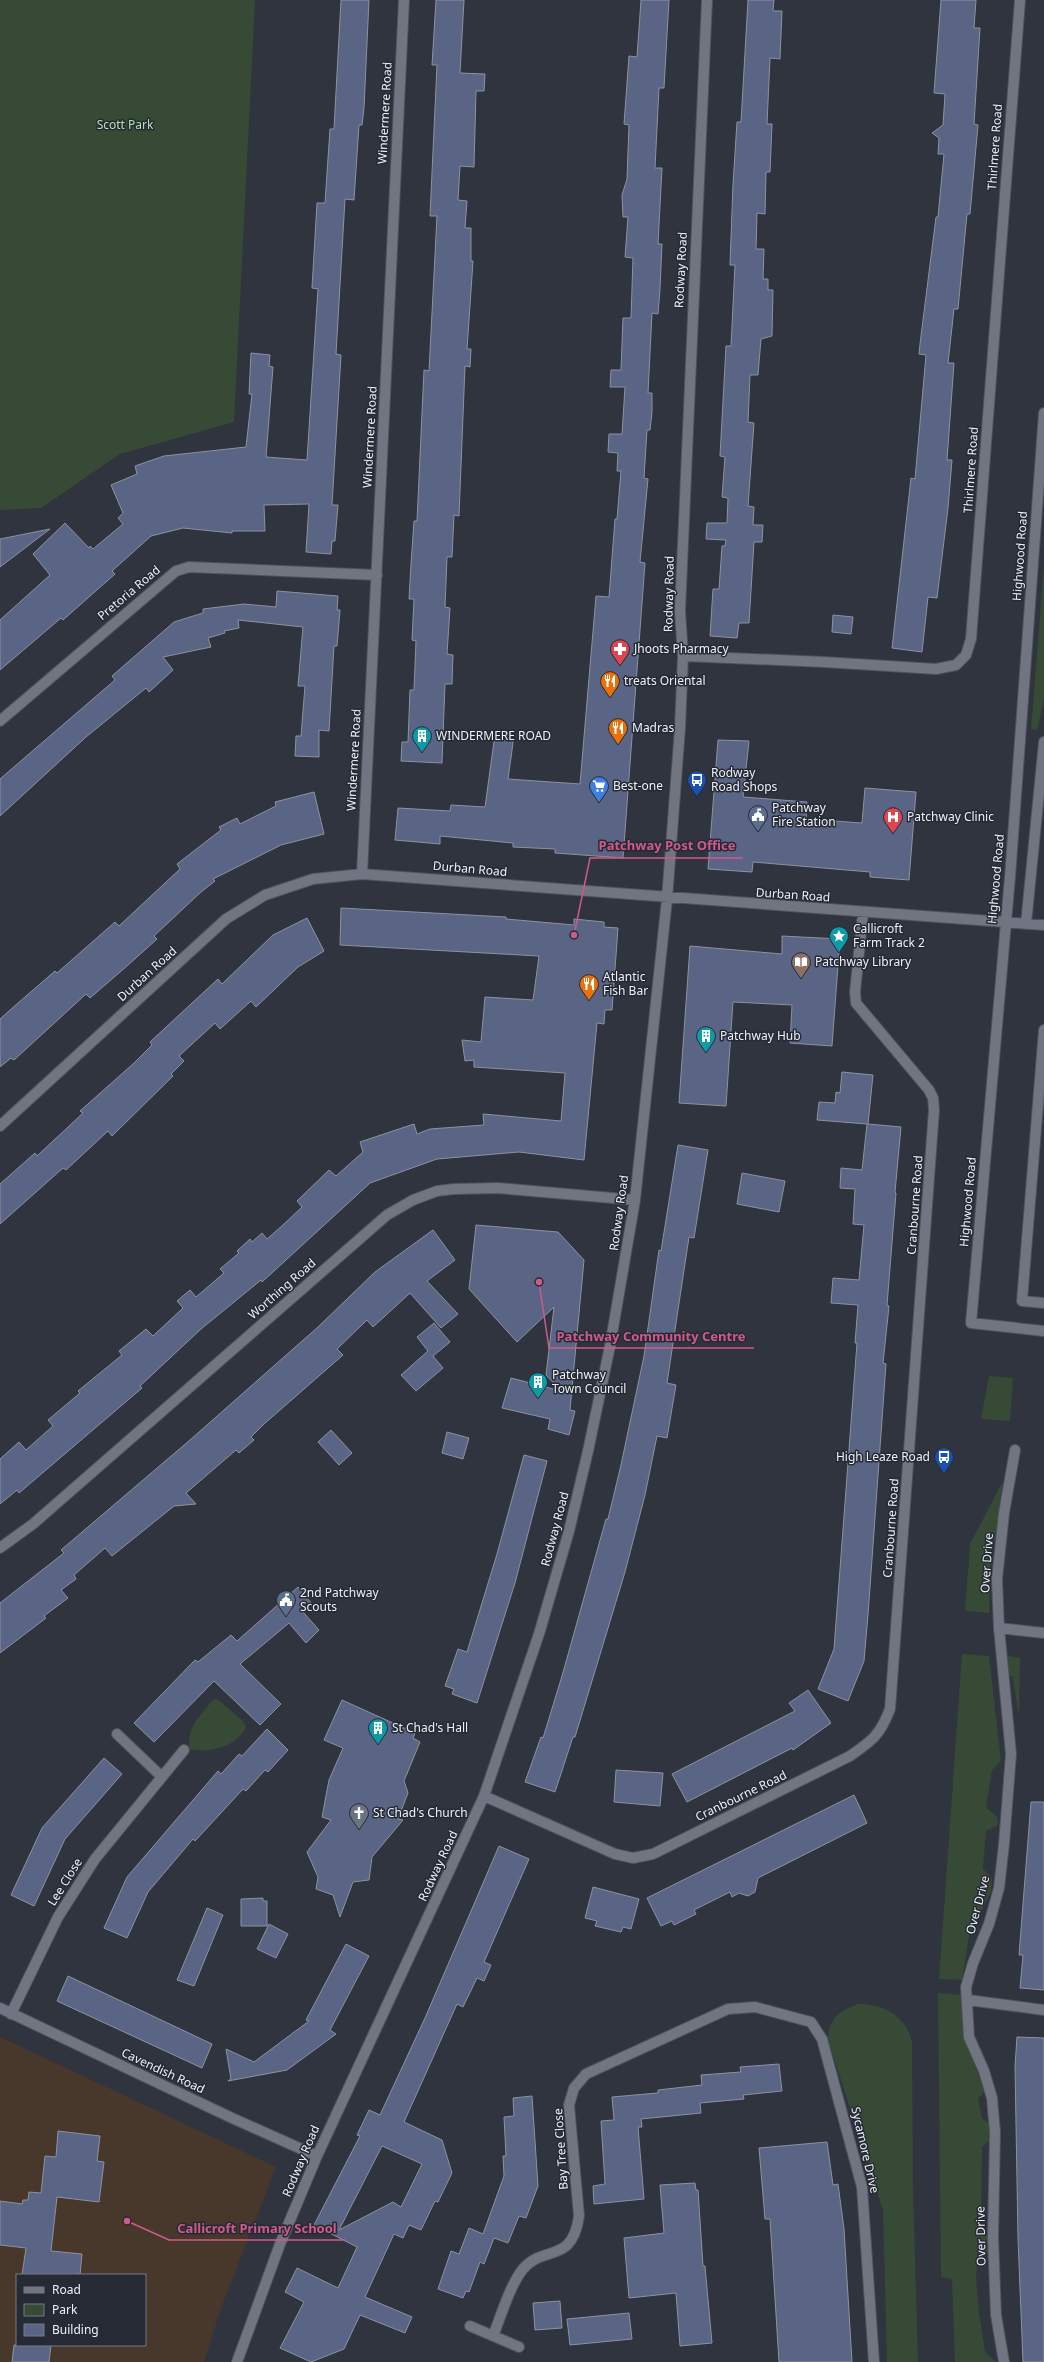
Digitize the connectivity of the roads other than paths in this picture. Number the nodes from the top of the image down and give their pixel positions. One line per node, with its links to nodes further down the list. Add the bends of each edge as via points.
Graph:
1 (404, 0): 5 (street, Windermere Road)
2 (707, 0): 6 (street, Rodway Road, via 680,611)
3 (1020, 0): 6 (street, Thirlmere Road, via 971,639 966,654 956,665 936,669)
4 (1044, 413): 12 (street, Highwood Road)
5 (377, 575): 7 (street, Pretoria Road, via 189,567 176,571); 9 (street, Windermere Road, via 365,770)
6 (683, 656): 10 (street, Rodway Road)
7 (0, 721)
8 (1044, 742): 13 (street)
9 (362, 874): 10 (street, Durban Road); 16 (street, Durban Road, via 313,879 265,895 226,920)
10 (667, 899): 11 (street, Durban Road); 17 (street, Rodway Road)
11 (863, 912): 12 (street, Durban Road); 27 (street, Cranbourne Road, via 856,1002 929,1090 934,1110 890,1709 883,1726 874,1740 850,1756 653,1854 632,1858 600,1848)
12 (1005, 922): 13 (street, Durban Road); 19 (street, Highwood Road, via 971,1323)
13 (1026, 924): 14 (street, Durban Road)
14 (1044, 925)
15 (1044, 1030): 18 (street, via 1022,1301)
16 (0, 1126)
17 (635, 1200): 21 (street, Worthing Road, via 498,1188 437,1191 413,1200 387,1215 33,1524); 27 (street, Rodway Road, via 605,1368 569,1531 539,1634)
18 (1044, 1303)
19 (1044, 1331)
20 (1015, 1450): 22 (street, Over Drive, via 1004,1512 997,1580)
21 (0, 1548)
22 (999, 1628): 23 (street); 28 (street, Over Drive, via 1011,1754 1004,1844 999,1888 966,1987)
23 (1044, 1633)
24 (117, 1734): 26 (street)
25 (184, 1750): 26 (street, Lee Close)
26 (161, 1776): 31 (street, Lee Close, via 95,1859 62,1910)
27 (484, 1796): 33 (street, Rodway Road)
28 (968, 2000): 30 (street); 39 (street, Over Drive, via 969,2037 992,2098 995,2132 993,2237 996,2315)
29 (0, 2008): 31 (street, Cavendish Road)
30 (1044, 2010)
31 (11, 2014): 33 (street, Cavendish Road)
32 (811, 2022): 35 (street, Bay Tree Close, via 755,2007 728,2009 586,2074 574,2088 569,2105 579,2216 577,2228 573,2238 562,2250 534,2261 524,2268); 38 (street, Sycamore Drive, via 822,2039 862,2187)
33 (316, 2156): 37 (street, Rodway Road, via 280,2244)
34 (470, 2326): 35 (street)
35 (493, 2336): 36 (street)
36 (519, 2347)
37 (237, 2362)
38 (874, 2362)
39 (1004, 2362)

